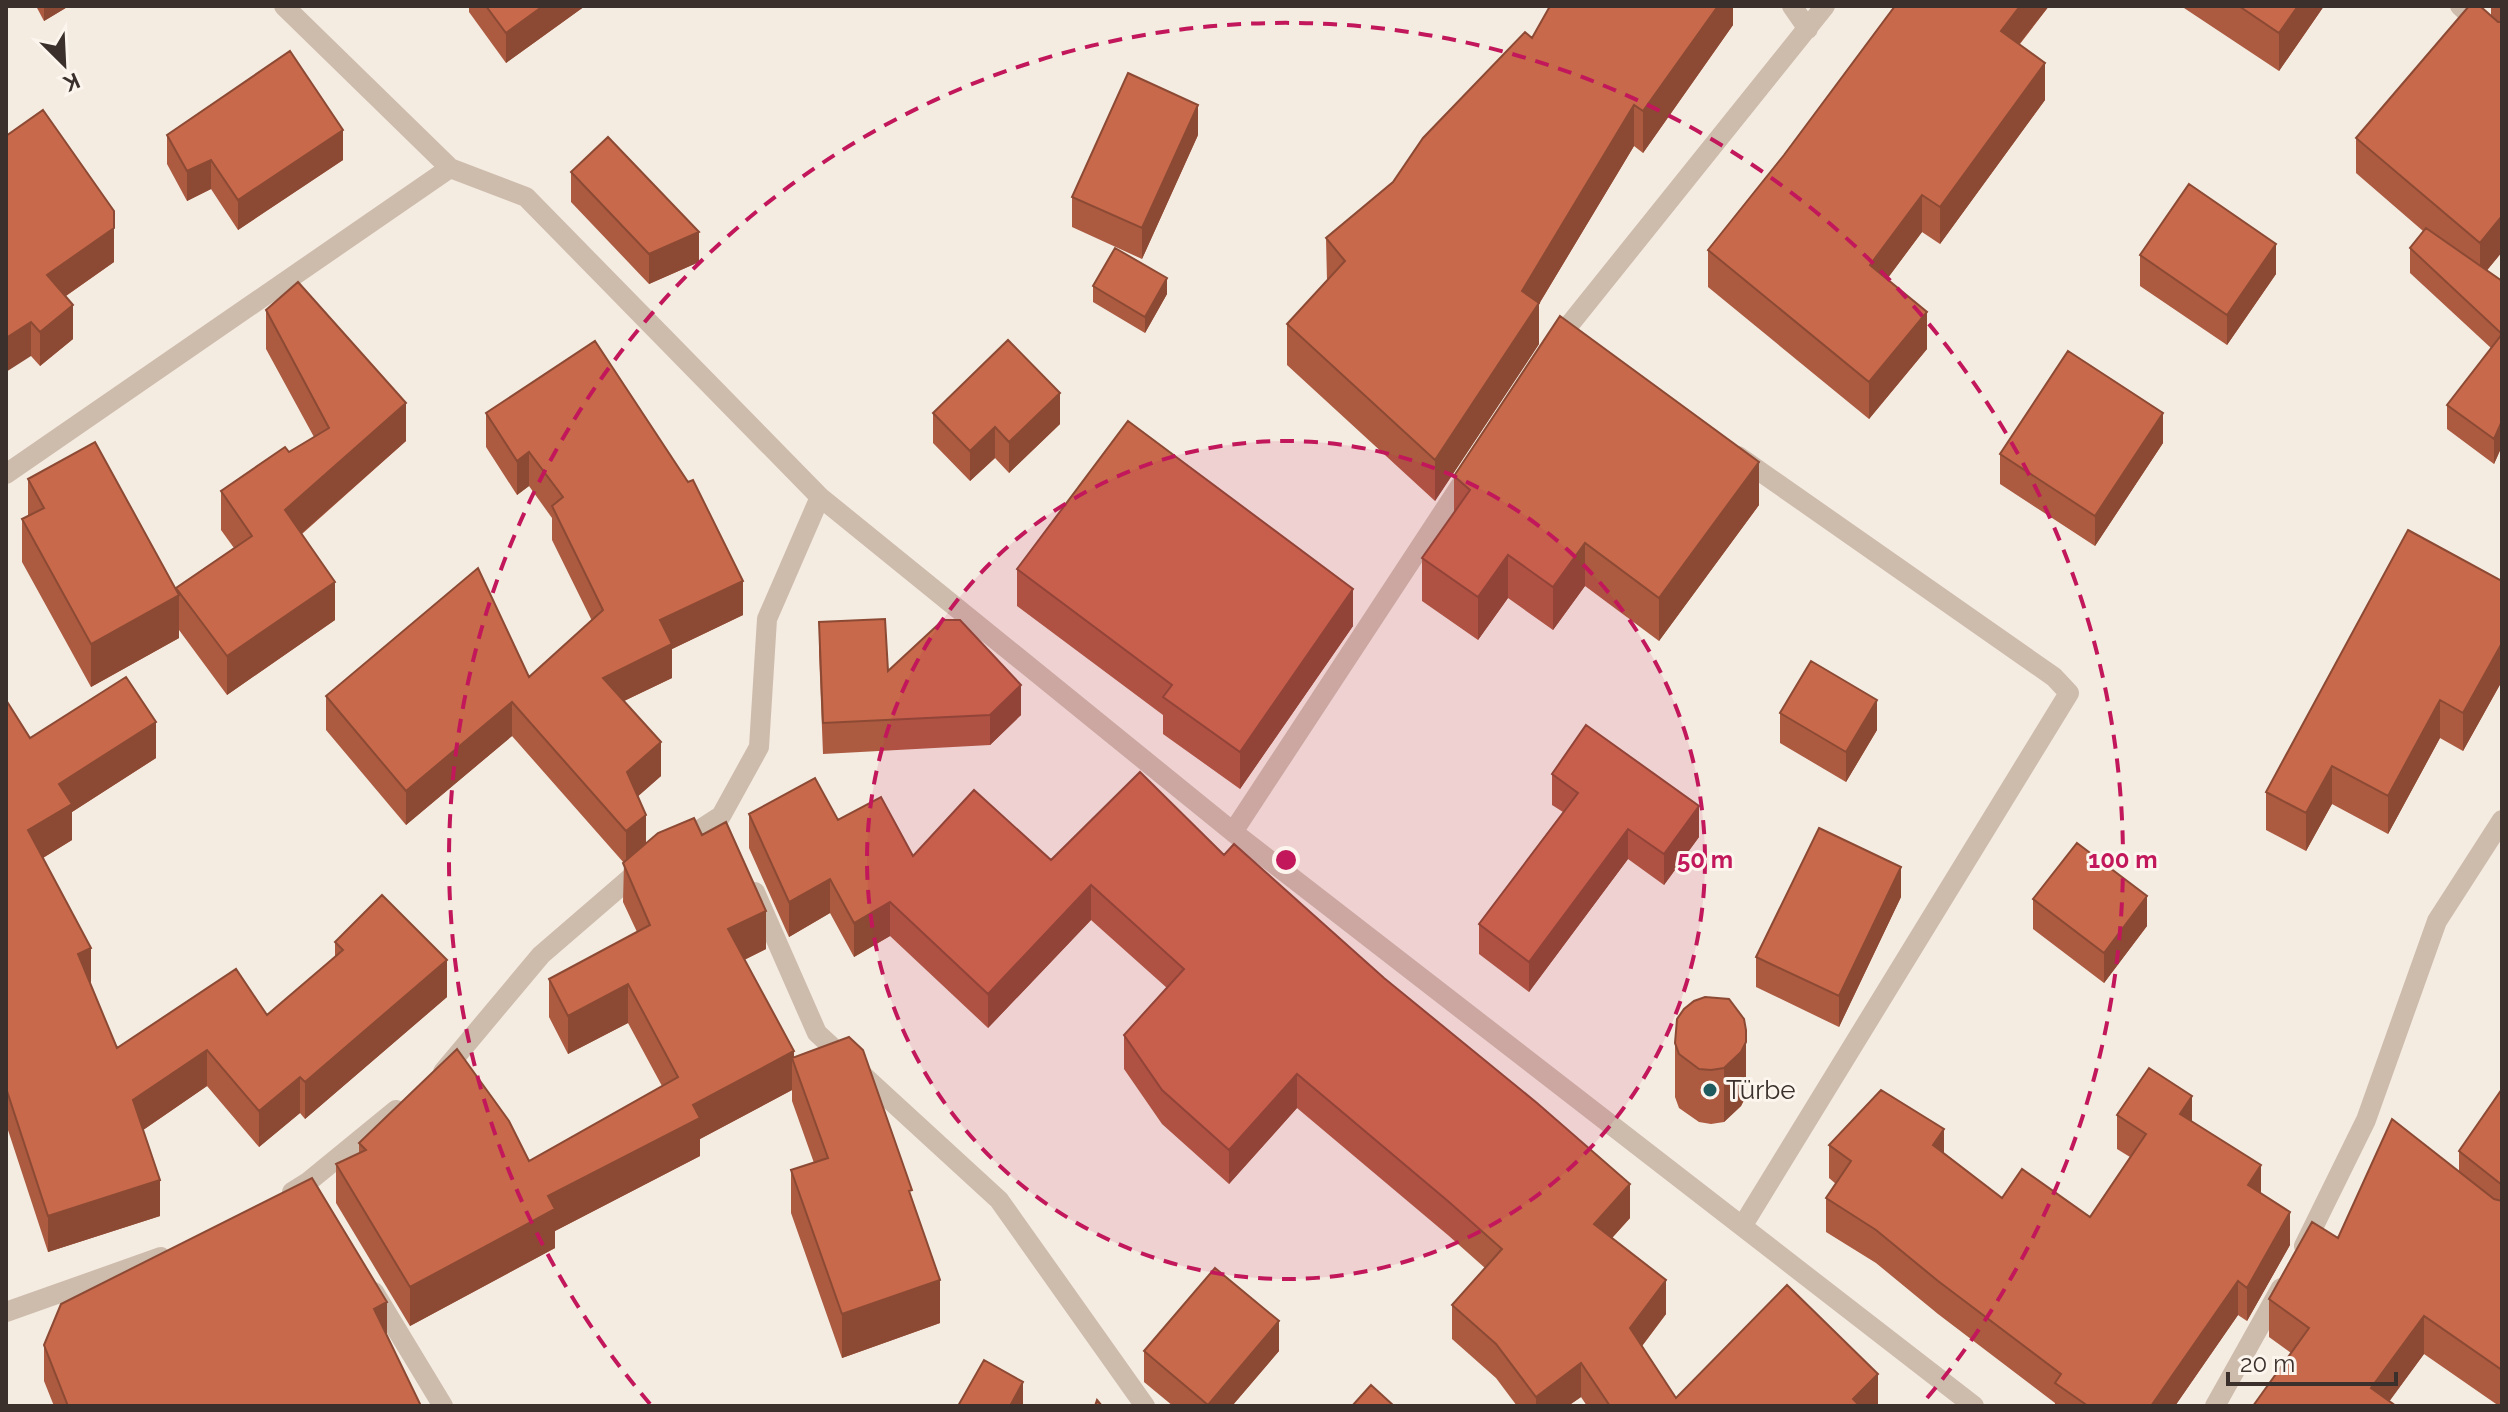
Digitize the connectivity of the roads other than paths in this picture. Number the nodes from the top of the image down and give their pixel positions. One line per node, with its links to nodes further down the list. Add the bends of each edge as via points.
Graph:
1 (284, 6): 7 (street)
2 (1792, 6): 5 (street)
3 (1825, 6): 5 (street)
4 (2460, 6): 6 (street)
5 (1808, 29): 8 (street, via 1568,337)
6 (2502, 45)
7 (450, 168): 11 (street); 12 (street, via 526,197)
8 (1545, 358)
9 (1717, 441): 17 (street, via 2054,677 2069,693)
10 (1475, 464): 14 (street)
11 (6, 474)
12 (820, 497): 14 (street); 16 (street, via 767,619 759,747 724,823 648,863 541,955 448,1068 312,1189)
13 (2502, 820): 24 (street, via 2437,921 2372,1125)
14 (1233, 832): 17 (street)
15 (746, 874): 22 (street, via 817,1033 999,1200)
16 (268, 1206)
17 (1743, 1225): 23 (street)
18 (185, 1249): 20 (street)
19 (364, 1274): 21 (street)
20 (6, 1312)
21 (443, 1406)
22 (1145, 1406)
23 (1974, 1406)
24 (2215, 1406)

